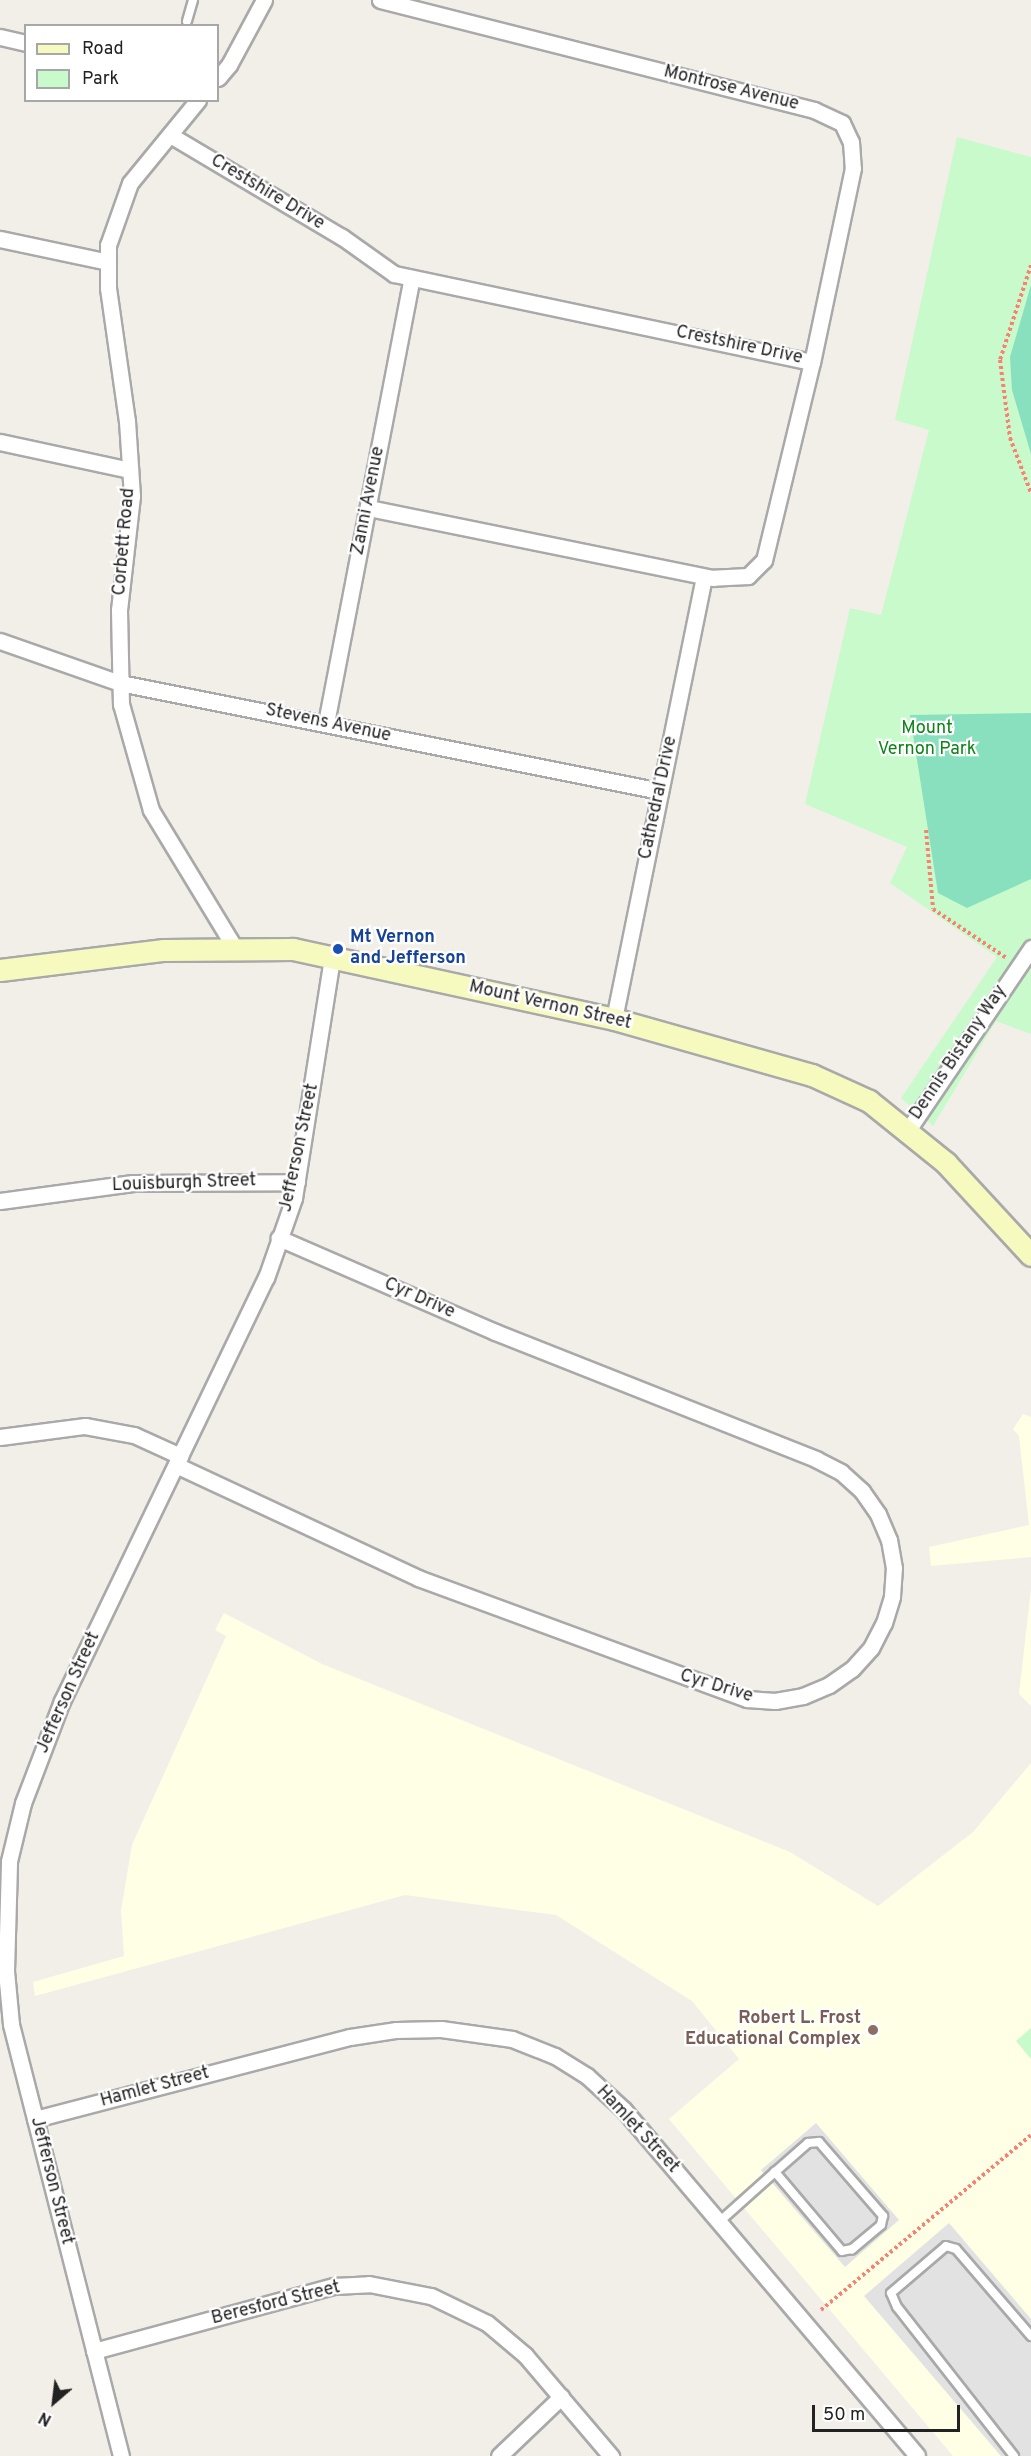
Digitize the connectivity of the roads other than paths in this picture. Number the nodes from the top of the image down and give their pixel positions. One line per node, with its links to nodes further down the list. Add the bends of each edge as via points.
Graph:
1 (193, 0): 4 (lane)
2 (264, 0): 7 (street, via 229,66)
3 (380, 0): 13 (street, Montrose Avenue, via 814,110 842,123 851,142 854,168)
4 (187, 21)
5 (0, 37): 6 (street)
6 (24, 43)
7 (219, 77)
8 (196, 102): 9 (street, Corbett Road)
9 (170, 135): 11 (street, Corbett Road, via 130,183 108,244); 12 (street, Crestshire Drive, via 332,231 394,274)
10 (0, 239): 11 (street)
11 (108, 262): 15 (street, Corbett Road)
12 (412, 278): 13 (street, Crestshire Drive); 16 (street, Zanni Avenue)
13 (812, 362): 17 (street, Crestshire Drive, via 764,560 748,576 727,580)
14 (0, 442): 15 (street)
15 (130, 470): 19 (street, Corbett Road, via 132,496 119,610)
16 (368, 508): 17 (street, Crestshire Drive); 20 (street, Zanni Avenue)
17 (704, 577): 21 (street, Cathedral Drive)
18 (0, 641): 19 (street, Stevens Avenue)
19 (120, 683): 20 (street, Stevens Avenue); 22 (street, Corbett Road, via 121,704 151,810)
20 (326, 723): 21 (street, Stevens Avenue)
21 (660, 791): 26 (street, Cathedral Drive)
22 (235, 948): 24 (main road, Mount Vernon Street, via 293,949); 25 (main road, Mount Vernon Street, via 164,950)
23 (1031, 948): 27 (street, Dennis Bistany Way)
24 (332, 957): 26 (main road, Mount Vernon Street); 28 (street, Jefferson Street)
25 (0, 970)
26 (614, 1018): 27 (main road, Mount Vernon Street, via 812,1075 869,1101)
27 (908, 1130): 31 (main road, Mount Vernon Street, via 946,1163)
28 (297, 1182): 29 (street, Louisburgh Street, via 133,1183); 30 (street, Jefferson Street)
29 (0, 1201)
30 (279, 1238): 33 (street, Jefferson Street, via 266,1278); 33 (street, Cyr Drive, via 495,1332 841,1472 862,1491 889,1540 894,1568 885,1623 852,1669 829,1685 794,1697 747,1699 418,1578)
31 (1031, 1255)
32 (0, 1437): 33 (street, Cyr Drive, via 85,1426 134,1435)
33 (178, 1461): 34 (street, Jefferson Street, via 62,1701 23,1803 9,1861)
34 (3, 1956): 35 (street, Jefferson Street, via 11,2024)
35 (35, 2119): 37 (street, Hamlet Street, via 362,2035 441,2029 512,2039 555,2056 587,2076 624,2110); 39 (street, Jefferson Street)
36 (775, 2172): 36 (lane, via 808,2143 819,2142 883,2216 881,2225 852,2249 842,2251); 37 (lane)
37 (719, 2222): 44 (street, Hamlet Street)
38 (1031, 2336): 45 (lane, via 957,2249 946,2246 891,2293 897,2307)
39 (94, 2351): 40 (street, Beresford Street, via 334,2286 369,2284 430,2296 487,2323 525,2355); 41 (street, Jefferson Street)
40 (561, 2397): 42 (street); 43 (street, Beresford Street)
41 (121, 2456)
42 (499, 2456)
43 (611, 2456)
44 (917, 2456)
45 (1014, 2456)

